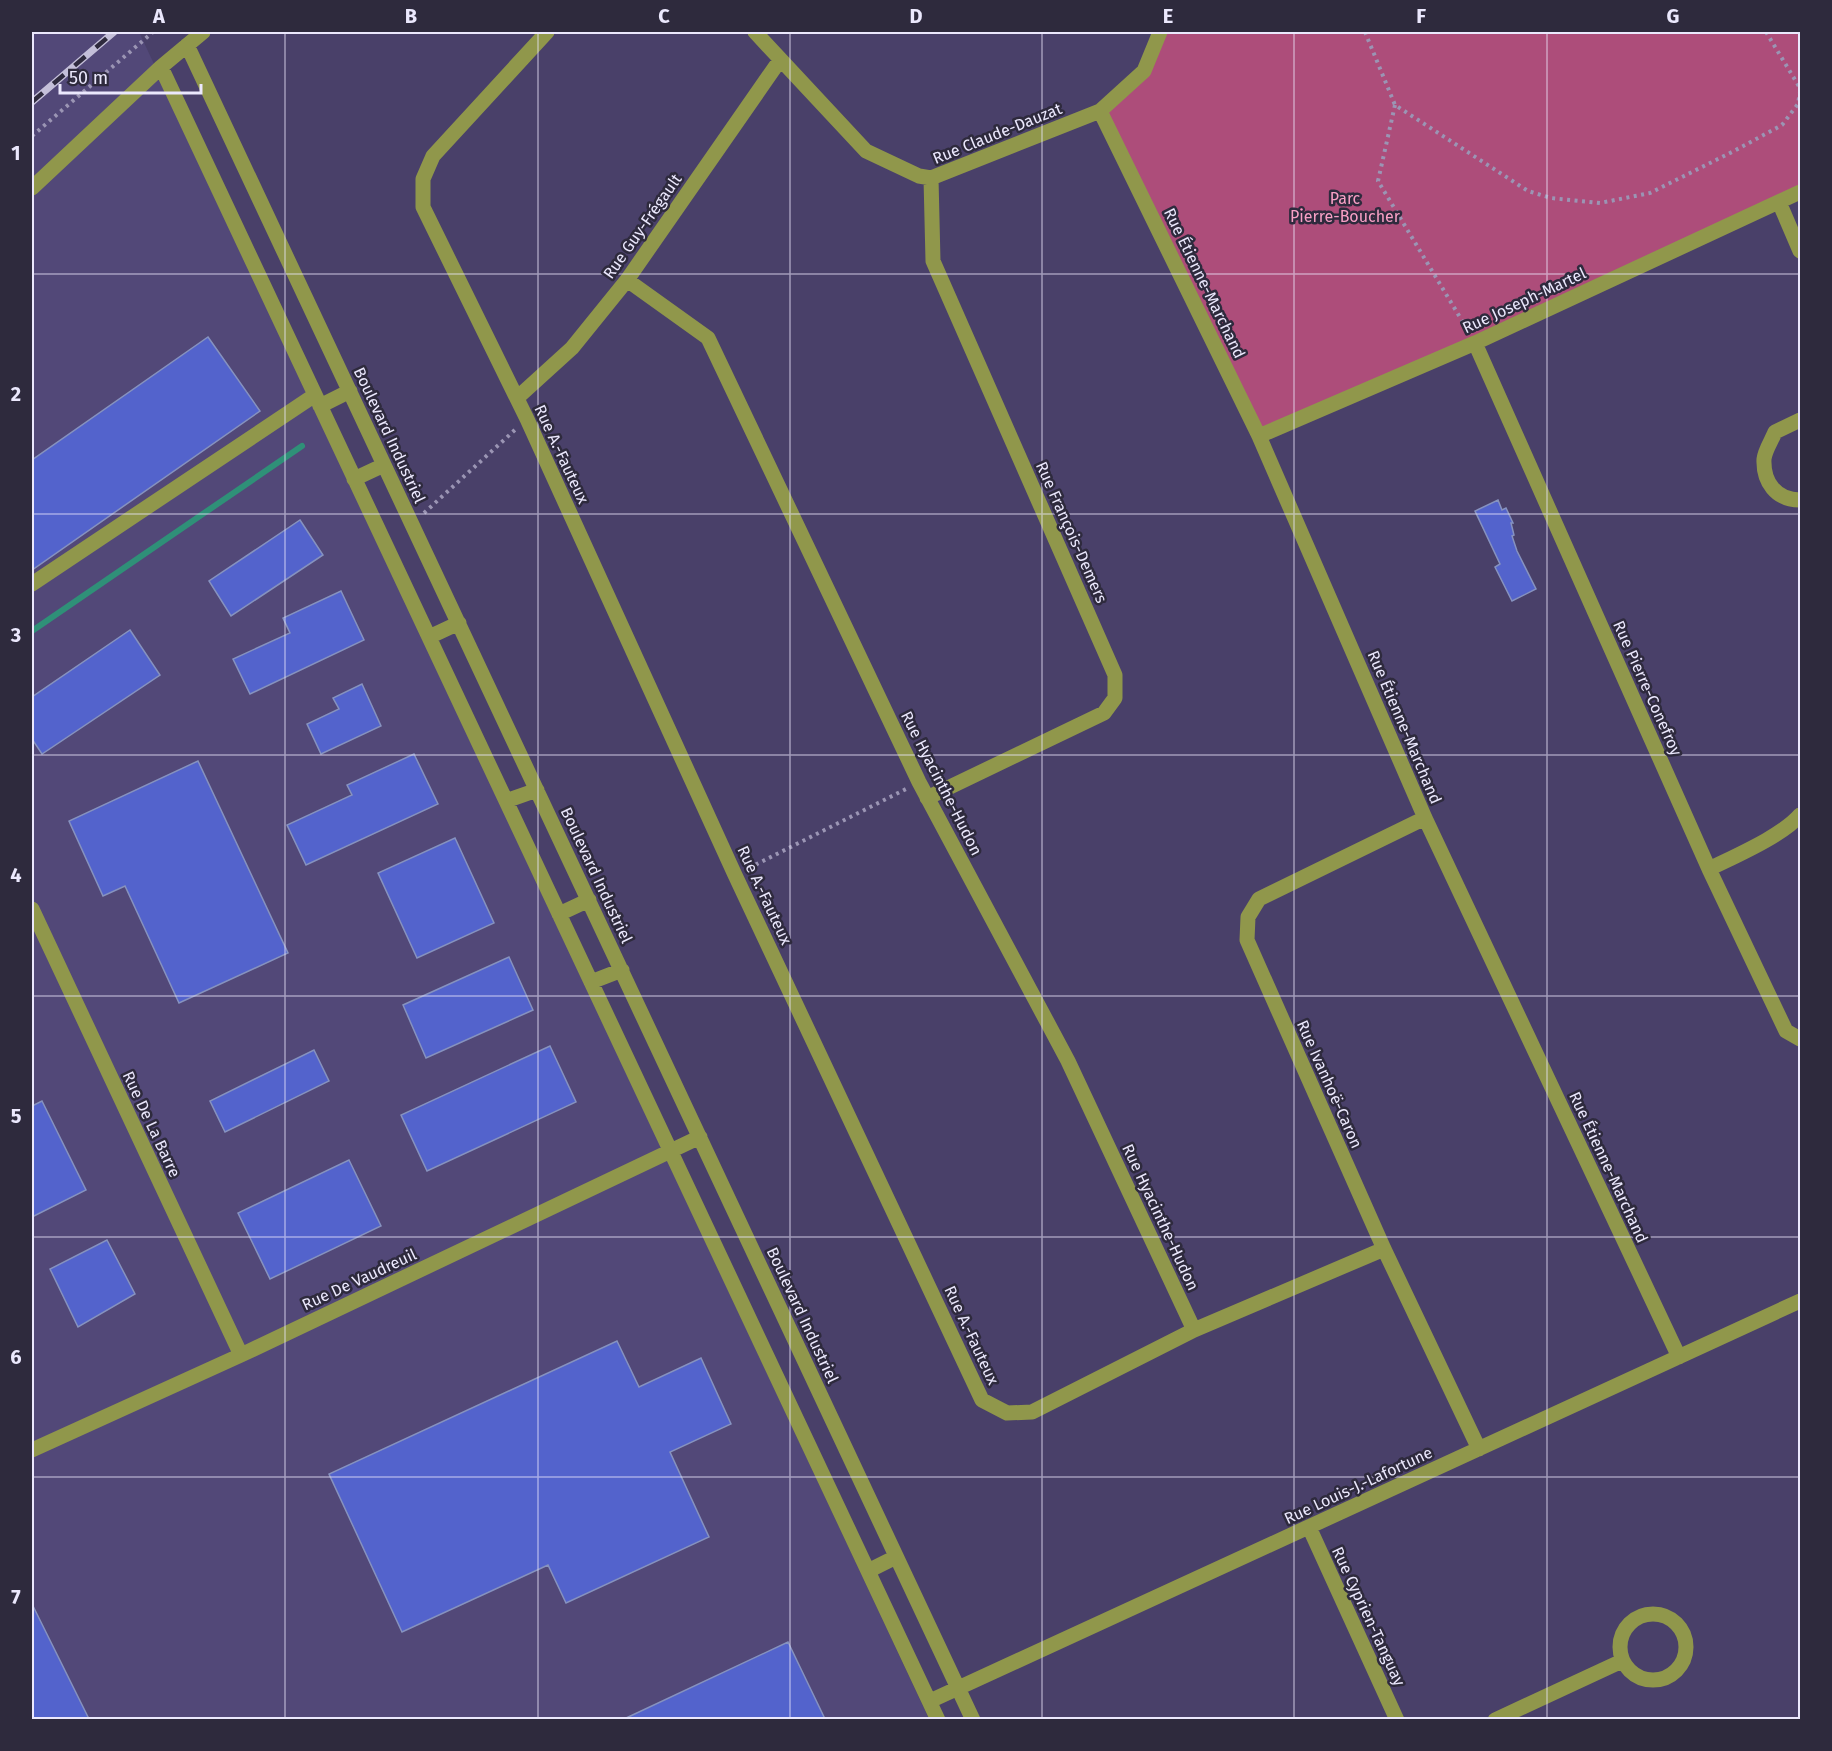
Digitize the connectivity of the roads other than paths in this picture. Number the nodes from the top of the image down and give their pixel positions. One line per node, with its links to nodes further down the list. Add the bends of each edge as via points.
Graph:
1 (203, 32): 5 (street)
2 (547, 32): 17 (street, Rue A.-Fauteux, via 433,156 423,178 423,207)
3 (755, 32): 6 (street, Rue Claude-Dauzat)
4 (1160, 32): 8 (street, Rue Claude-Dauzat, via 1144,71)
5 (187, 45): 7 (street); 16 (street, Boulevard Industriel)
6 (780, 60): 9 (street, Rue Claude-Dauzat, via 866,151); 14 (street, Rue Guy-Frégault)
7 (161, 67): 10 (street); 18 (street)
8 (1100, 111): 9 (street, Rue Claude-Dauzat); 20 (street, Rue Étienne-Marchand)
9 (931, 178): 28 (street, Rue François-Demers, via 933,261 1115,675 1115,698 1104,713)
10 (32, 188)
11 (1800, 192): 12 (street, Rue Joseph-Martel)
12 (1779, 202): 13 (street); 15 (street, Rue Joseph-Martel)
13 (1800, 251)
14 (627, 280): 17 (street, Rue Guy-Frégault, via 572,348); 28 (street, Rue Hyacinthe-Hudon, via 708,338)
15 (1475, 343): 20 (street, Rue Joseph-Martel); 32 (street, Rue Pierre-Conefroy)
16 (350, 391): 18 (street); 21 (street, Boulevard Industriel)
17 (517, 398): 43 (street, Rue A.-Fauteux, via 735,875 982,1400 1007,1413 1032,1412)
18 (318, 401): 22 (street); 24 (street)
19 (1800, 420): 23 (street, via 1775,432 1764,457 1767,482 1781,496)
20 (1259, 436): 31 (street, Rue Étienne-Marchand)
21 (384, 465): 22 (street); 25 (street, Boulevard Industriel)
22 (354, 479): 26 (street)
23 (1800, 500)
24 (32, 584)
25 (459, 623): 26 (street); 27 (street, Boulevard Industriel)
26 (429, 637): 29 (street)
27 (537, 790): 29 (street); 33 (street, Boulevard Industriel)
28 (927, 798): 43 (street, Rue Hyacinthe-Hudon, via 1068,1061)
29 (506, 801): 35 (street)
30 (1800, 815): 32 (street, via 1753,847)
31 (1425, 818): 41 (street, Rue Ivanhoë-Caron, via 1259,899 1248,917 1247,940); 45 (street, Rue Étienne-Marchand)
32 (1709, 869): 38 (street, Rue Pierre-Conefroy, via 1786,1031)
33 (588, 900): 35 (street); 36 (street, Boulevard Industriel)
34 (32, 909): 44 (street, Rue De La Barre)
35 (559, 914): 37 (street)
36 (622, 970): 37 (street); 39 (street, Boulevard Industriel)
37 (591, 982): 40 (street)
38 (1800, 1039)
39 (700, 1137): 40 (street, Rue De Vaudreuil); 49 (street, Boulevard Industriel)
40 (670, 1150): 44 (street, Rue De Vaudreuil); 50 (street)
41 (1384, 1248): 43 (street, Rue A.-Fauteux); 46 (street, Rue Ivanhoë-Caron)
42 (1800, 1301): 45 (street, Rue Louis-J.-Lafortune)
43 (1194, 1330)
44 (241, 1355): 47 (street, Rue De Vaudreuil)
45 (1679, 1357): 46 (street, Rue Louis-J.-Lafortune)
46 (1479, 1449): 48 (street, Rue Louis-J.-Lafortune)
47 (32, 1450)
48 (1309, 1527): 52 (street, Rue Louis-J.-Lafortune); 56 (street, Rue Cyprien-Tanguay)
49 (896, 1557): 50 (street); 52 (street, Boulevard Industriel)
50 (868, 1571): 53 (street)
51 (1622, 1660): 51 (street, via 1621,1638 1634,1620 1644,1616 1666,1617 1676,1624 1686,1643 1682,1664 1675,1672 1656,1680 1636,1676); 57 (street)
52 (958, 1688): 53 (street, Rue Louis-J.-Lafortune); 55 (street, Boulevard Industriel)
53 (930, 1701): 54 (street)
54 (938, 1719)
55 (973, 1719)
56 (1397, 1719)
57 (1495, 1719)

